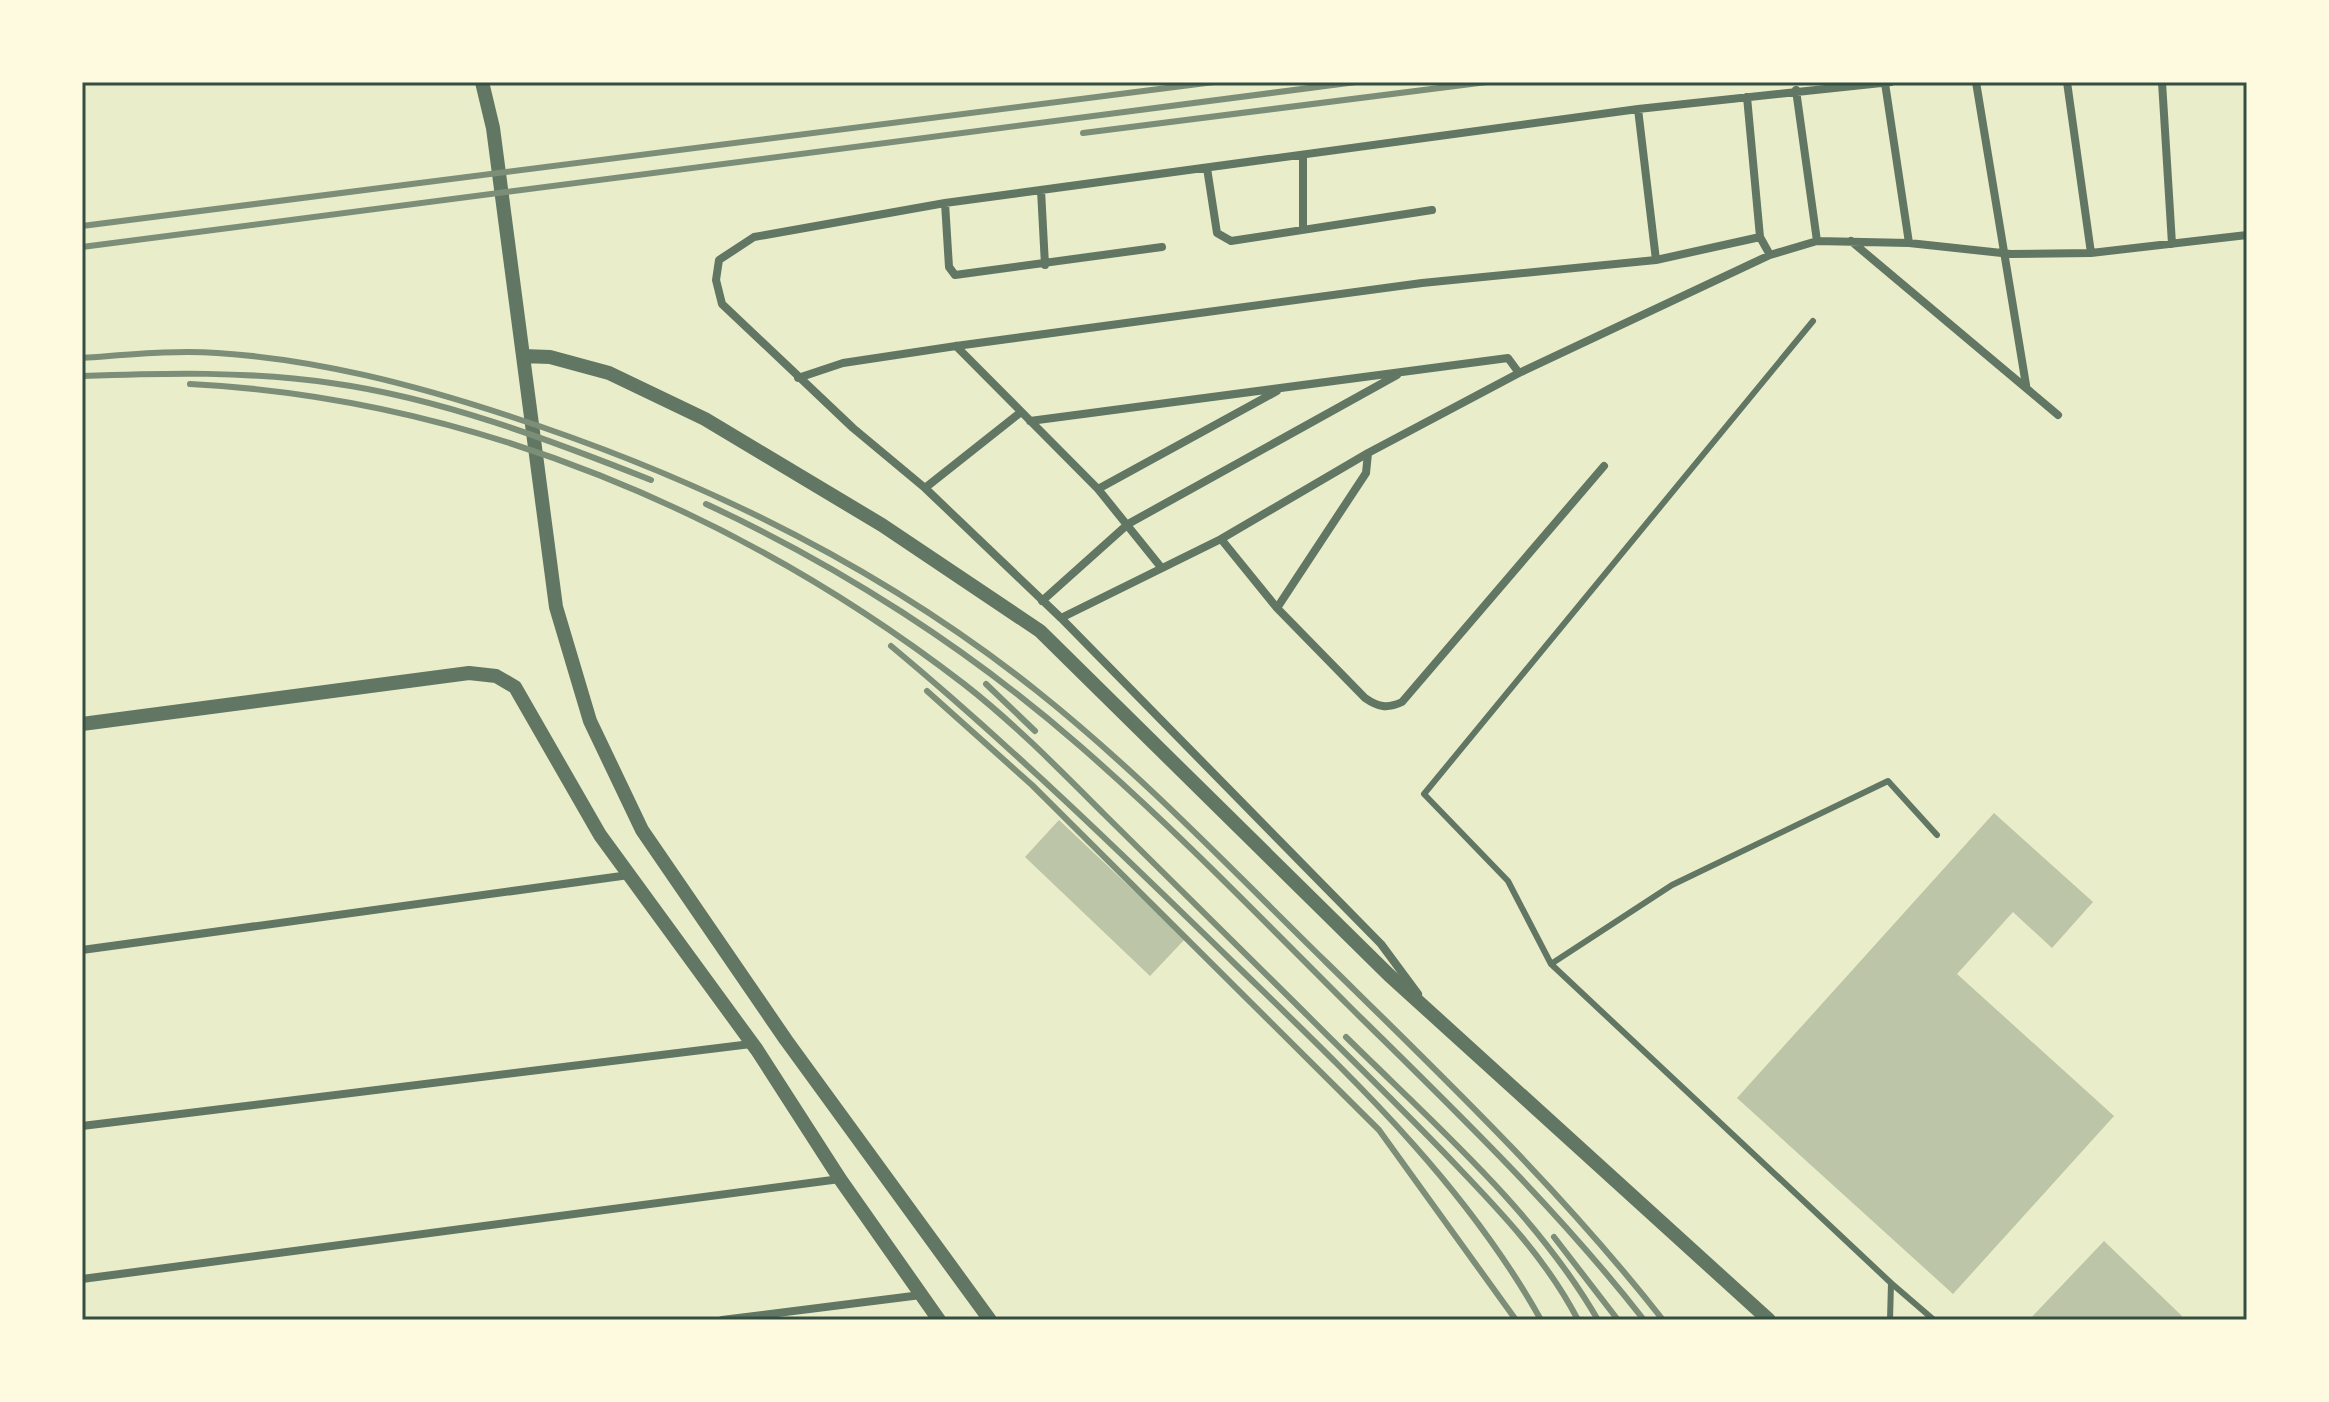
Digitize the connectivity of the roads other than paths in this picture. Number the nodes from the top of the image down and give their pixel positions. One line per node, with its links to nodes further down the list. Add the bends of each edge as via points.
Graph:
1 (482, 82): 29 (street, via 493,128)
2 (1976, 82): 22 (street)
3 (2067, 82): 23 (street)
4 (2162, 82): 20 (street)
5 (1888, 83): 6 (street); 19 (street)
6 (1796, 90): 7 (street); 17 (street)
7 (1747, 97): 8 (street); 16 (street)
8 (1638, 109): 9 (street); 25 (street)
9 (1303, 156): 10 (street); 14 (street)
10 (1207, 168): 11 (street); 14 (street, via 1217,233 1223,239)
11 (1041, 190): 12 (street); 26 (street)
12 (945, 203): 26 (street, via 949,267 955,275); 32 (street, via 754,237 719,260 716,280 722,304)
13 (1432, 210): 14 (street)
14 (1303, 229)
15 (2247, 235): 20 (street)
16 (1760, 237): 24 (street); 25 (street)
17 (1817, 241): 18 (street); 24 (street)
18 (1851, 241): 19 (street); 33 (street)
19 (1909, 243): 22 (street)
20 (2172, 244): 23 (street)
21 (1162, 247): 26 (street)
22 (2003, 252): 23 (street); 33 (street)
23 (2091, 253)
24 (1770, 255): 31 (street)
25 (1656, 260): 28 (street, via 1422,283)
26 (1045, 265)
27 (1813, 321): 52 (lane, via 1424,794 1508,881)
28 (956, 346): 32 (street, via 843,363); 35 (street)
29 (523, 356): 53 (street, via 564,360 609,373 705,419 1006,605 1078,665); 62 (street, via 556,607 570,665 614,778 642,830 786,1040)
30 (1403, 372): 31 (street, via 1508,358); 34 (street); 42 (street)
31 (1519, 373): 38 (street)
32 (798, 378): 40 (street)
33 (2026, 385): 36 (street)
34 (1282, 389): 37 (street); 41 (street)
35 (1021, 412): 37 (street); 40 (street)
36 (2058, 415)
37 (1030, 421): 41 (street)
38 (1368, 453): 43 (street); 46 (street, via 1366,473)
39 (1604, 466): 46 (street, via 1402,702 1393,706 1365,698)
40 (925, 488): 45 (street)
41 (1098, 489): 42 (street)
42 (1128, 524): 44 (street); 45 (street)
43 (1221, 539): 44 (street); 46 (street)
44 (1160, 566): 47 (street)
45 (1042, 601): 47 (street)
46 (1277, 608)
47 (1061, 618): 53 (street, via 1381,944)
48 (82, 724): 50 (street, via 469,673 496,676 515,687 600,835)
49 (1937, 835): 52 (lane, via 1888,781 1672,885)
50 (629, 875): 51 (street); 54 (street)
51 (82, 950)
52 (1551, 964): 58 (lane)
53 (1434, 1016): 63 (street)
54 (752, 1044): 55 (street); 56 (street)
55 (82, 1126)
56 (840, 1179): 57 (street); 59 (street)
57 (82, 1279)
58 (1891, 1283): 64 (lane); 65 (lane)
59 (922, 1295): 60 (street); 61 (street)
60 (722, 1320)
61 (939, 1320)
62 (990, 1320)
63 (1769, 1320)
64 (1890, 1320)
65 (1934, 1320)

